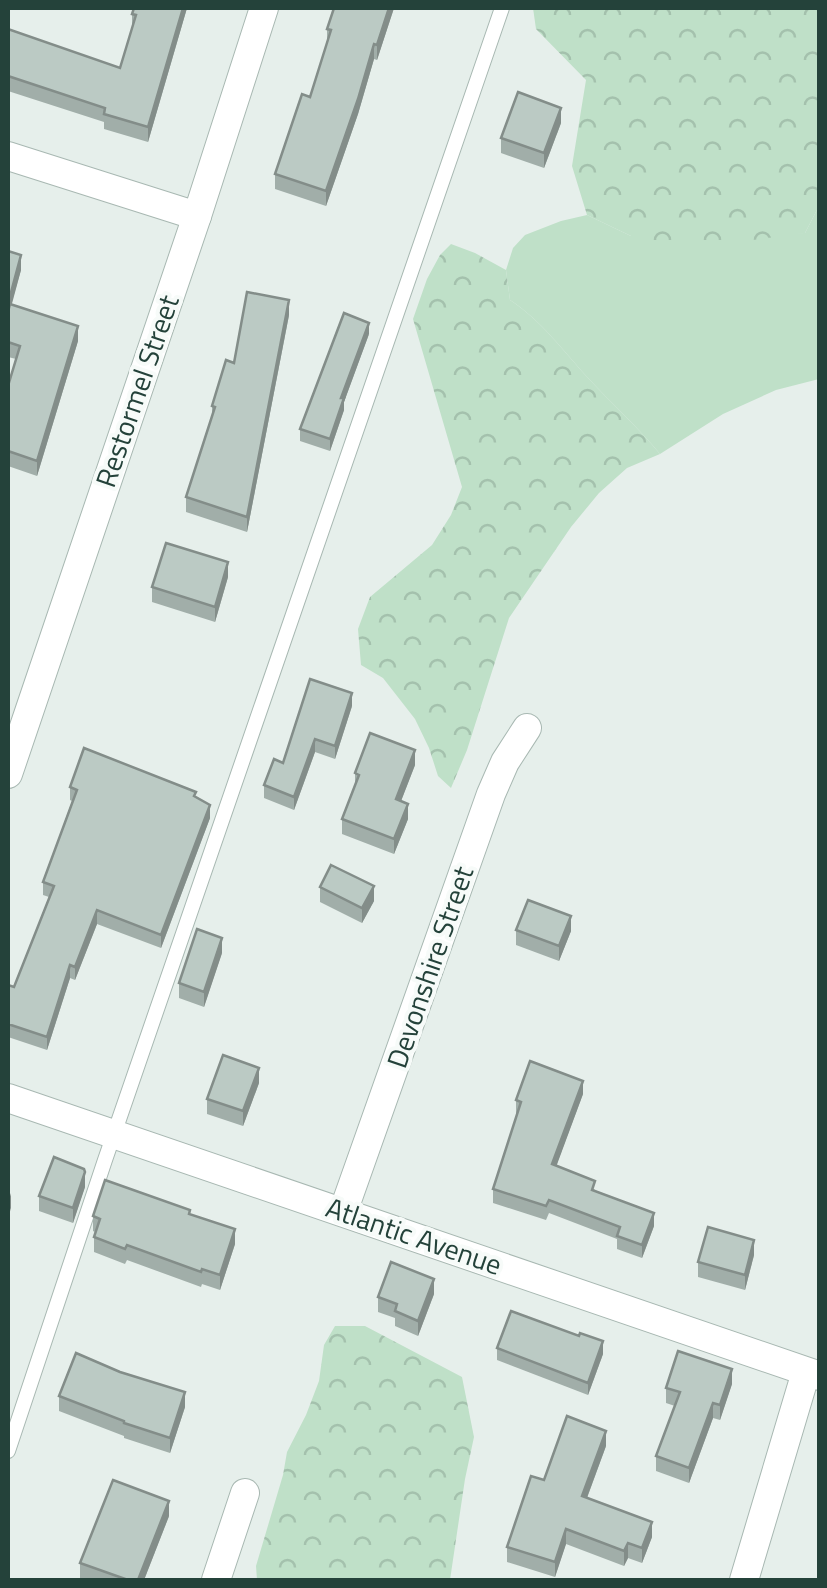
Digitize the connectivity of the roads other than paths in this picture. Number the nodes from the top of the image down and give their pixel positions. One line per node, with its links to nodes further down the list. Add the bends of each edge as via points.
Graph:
1 (264, 8): 4 (street, Restormel Street)
2 (502, 8): 8 (lane)
3 (8, 156): 4 (street)
4 (196, 216): 6 (street, Restormel Street)
5 (527, 728): 9 (street, Devonshire Street, via 491,794)
6 (8, 774)
7 (8, 1098): 8 (street, Atlantic Avenue)
8 (114, 1134): 9 (street, Atlantic Avenue); 11 (lane)
9 (343, 1212): 10 (street, Atlantic Avenue)
10 (813, 1374): 14 (street)
11 (8, 1451)
12 (245, 1493): 13 (street)
13 (216, 1580)
14 (744, 1580)

